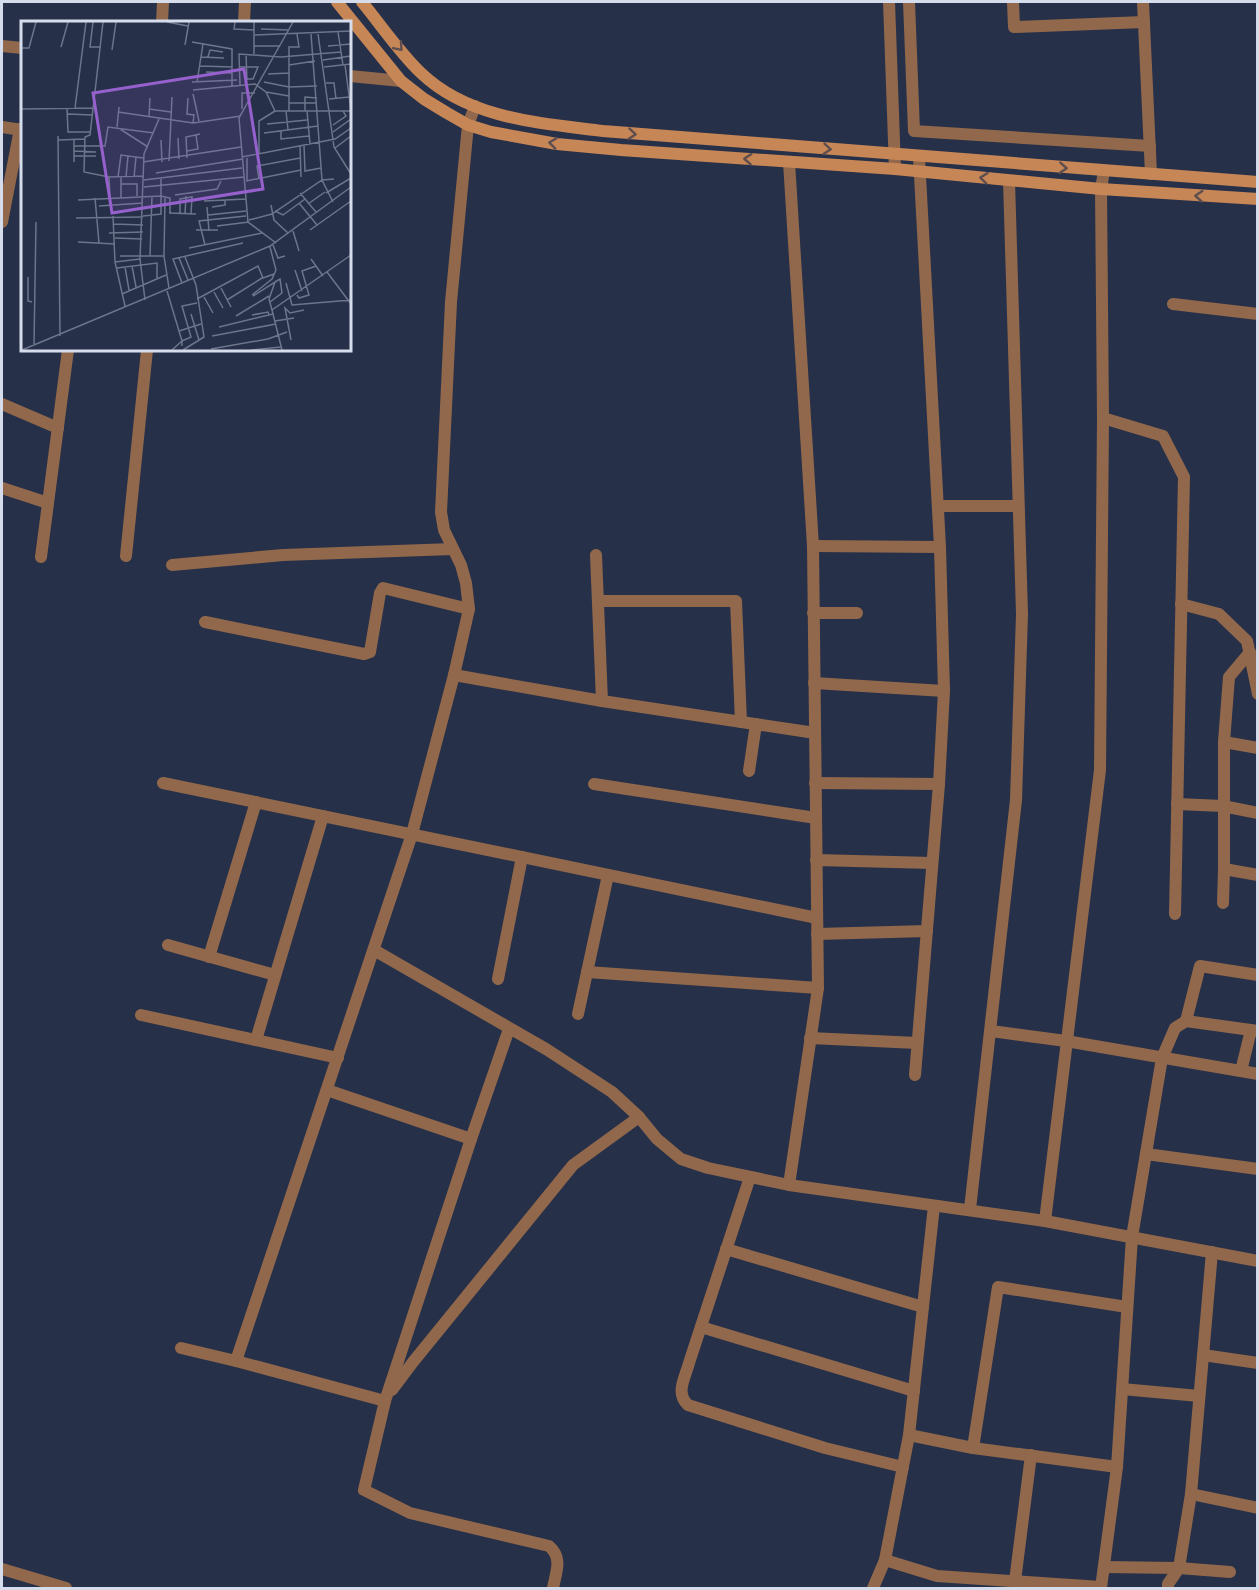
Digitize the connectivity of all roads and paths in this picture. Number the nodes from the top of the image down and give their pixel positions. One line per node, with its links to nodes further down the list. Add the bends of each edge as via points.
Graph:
1 (163, 2): 9 (street)
2 (245, 2): 10 (street)
3 (337, 2): 15 (main road)
4 (362, 2): 16 (main road, one-way to 16, via 421,72)
5 (889, 2): 21 (street)
6 (909, 2): 20 (street, via 914,131)
7 (1013, 2): 11 (street, via 1014,27)
8 (1143, 2): 11 (street)
9 (162, 21)
10 (244, 21)
11 (1144, 22): 20 (street)
12 (2, 46): 13 (street)
13 (21, 48)
14 (351, 76): 15 (street)
15 (401, 81): 17 (main road)
16 (475, 106): 17 (street); 21 (main road, one-way to 21, via 516,119 603,131)
17 (468, 125): 23 (main road, one-way to 17, via 557,144); 46 (street, via 451,302 441,476 441,512)
18 (2, 127): 19 (street)
19 (21, 130): 32 (street)
20 (1150, 146): 27 (street)
21 (894, 155): 22 (main road); 24 (street)
22 (919, 157): 25 (main road, one-way to 25); 26 (street)
23 (789, 162): 24 (main road); 44 (street)
24 (895, 170): 26 (main road)
25 (1104, 171): 27 (main road); 30 (street)
26 (919, 172): 28 (main road, one-way to 26); 42 (street)
27 (1151, 174): 29 (main road)
28 (1009, 181): 30 (main road); 43 (street)
29 (1257, 182)
30 (1101, 189): 31 (main road, one-way to 30); 38 (street)
31 (1257, 199)
32 (2, 222)
33 (1173, 304): 34 (street)
34 (1257, 314)
35 (68, 351): 39 (street)
36 (147, 351): 48 (street)
37 (2, 405): 39 (street)
38 (1104, 418): 52 (street, via 1163,436 1184,477); 107 (street, via 1100,770)
39 (58, 428): 41 (street)
40 (2, 488): 41 (street)
41 (48, 503): 49 (street)
42 (938, 506): 43 (street); 45 (street)
43 (1018, 506): 104 (street, via 1022,614 1016,800)
44 (813, 546): 45 (street); 54 (street)
45 (940, 547): 60 (street)
46 (453, 549): 50 (street, via 283,555); 53 (street, via 466,583)
47 (596, 555): 51 (street)
48 (126, 556)
49 (41, 557)
50 (172, 565)
51 (598, 601): 62 (street); 63 (street, via 736,601)
52 (1181, 604): 57 (street, via 1219,614 1247,641); 74 (street)
53 (469, 609): 56 (street, via 383,588 370,652 364,654); 58 (street)
54 (813, 613): 55 (street); 59 (street)
55 (857, 613)
56 (205, 622)
57 (1250, 652): 61 (street); 66 (street, via 1229,677)
58 (454, 675): 62 (street); 79 (street)
59 (814, 683): 60 (street); 65 (street)
60 (944, 691): 72 (street)
61 (1257, 694)
62 (602, 701): 63 (street)
63 (741, 722): 64 (street)
64 (756, 724): 65 (street); 68 (street)
65 (815, 733): 70 (street)
66 (1224, 742): 67 (street); 75 (street)
67 (1257, 748)
68 (749, 771)
69 (163, 783): 73 (street)
70 (815, 783): 72 (street); 78 (street)
71 (594, 784): 78 (street)
72 (939, 784): 82 (street)
73 (256, 802): 77 (street); 93 (street)
74 (1177, 804): 75 (street); 87 (street)
75 (1223, 806): 76 (street); 83 (street)
76 (1257, 813)
77 (323, 816): 79 (street); 95 (street)
78 (816, 818): 81 (street)
79 (412, 834): 80 (street); 92 (street)
80 (522, 857): 84 (street); 97 (street)
81 (816, 860): 82 (street); 88 (street)
82 (932, 863): 89 (street)
83 (1224, 868): 85 (street); 86 (street)
84 (608, 874): 88 (street); 94 (street)
85 (1257, 875)
86 (1223, 903)
87 (1175, 914)
88 (817, 918): 90 (street)
89 (927, 931): 90 (street); 108 (street)
90 (817, 934): 98 (street)
91 (168, 945): 93 (street)
92 (374, 950): 102 (street); 109 (street)
93 (209, 957): 95 (street)
94 (587, 972): 98 (street); 99 (street)
95 (275, 975): 106 (street)
96 (1257, 975): 101 (street, via 1200,966)
97 (498, 979)
98 (818, 988): 105 (street)
99 (578, 1014)
100 (141, 1015): 106 (street)
101 (1186, 1021): 103 (street); 110 (street, via 1175,1028)
102 (509, 1029): 115 (street, via 546,1048 612,1092); 116 (street)
103 (1254, 1030): 111 (street)
104 (990, 1031): 107 (street); 122 (street)
105 (810, 1038): 108 (street); 120 (street)
106 (256, 1040): 109 (street)
107 (1066, 1041): 110 (street); 123 (street)
108 (917, 1043): 113 (street)
109 (338, 1058): 114 (street)
110 (1162, 1058): 111 (street); 117 (street)
111 (1241, 1071): 112 (street)
112 (1257, 1074)
113 (915, 1075)
114 (327, 1090): 116 (street); 133 (street)
115 (639, 1117): 119 (street, via 681,1159); 138 (street, via 573,1165)
116 (471, 1139): 138 (street)
117 (1146, 1154): 118 (street); 124 (street)
118 (1257, 1169)
119 (750, 1177): 120 (street); 125 (street)
120 (789, 1185): 121 (street)
121 (934, 1206): 122 (street); 128 (street)
122 (970, 1209): 123 (street)
123 (1045, 1221): 124 (street)
124 (1132, 1238): 126 (street); 129 (street)
125 (726, 1249): 128 (street); 130 (street)
126 (1212, 1252): 127 (street); 132 (street)
127 (1257, 1261)
128 (923, 1307): 136 (street)
129 (1127, 1307): 135 (street); 140 (street, via 998,1287)
130 (701, 1327): 136 (street); 142 (street, via 681,1392 681,1399 688,1405 825,1448)
131 (181, 1348): 133 (street)
132 (1203, 1354): 134 (street); 137 (street)
133 (236, 1361): 138 (street)
134 (1257, 1363)
135 (1122, 1389): 137 (street); 143 (street)
136 (914, 1391): 139 (street)
137 (1199, 1396): 144 (street)
138 (385, 1401): 153 (street, via 364,1490 410,1513 549,1546 558,1559)
139 (909, 1435): 140 (street); 142 (street)
140 (973, 1448): 141 (street)
141 (1031, 1455): 143 (street); 151 (street)
142 (903, 1467): 146 (street)
143 (1117, 1467): 147 (street)
144 (1191, 1494): 145 (street); 148 (street)
145 (1257, 1508)
146 (885, 1560): 151 (street, via 937,1576); 154 (street)
147 (1104, 1567): 148 (street); 155 (street)
148 (1179, 1568): 150 (street); 156 (street)
149 (2, 1569): 152 (street)
150 (1230, 1572)
151 (1015, 1581): 155 (street)
152 (66, 1588)
153 (553, 1588)
154 (873, 1588)
155 (1101, 1588)
156 (1168, 1588)

